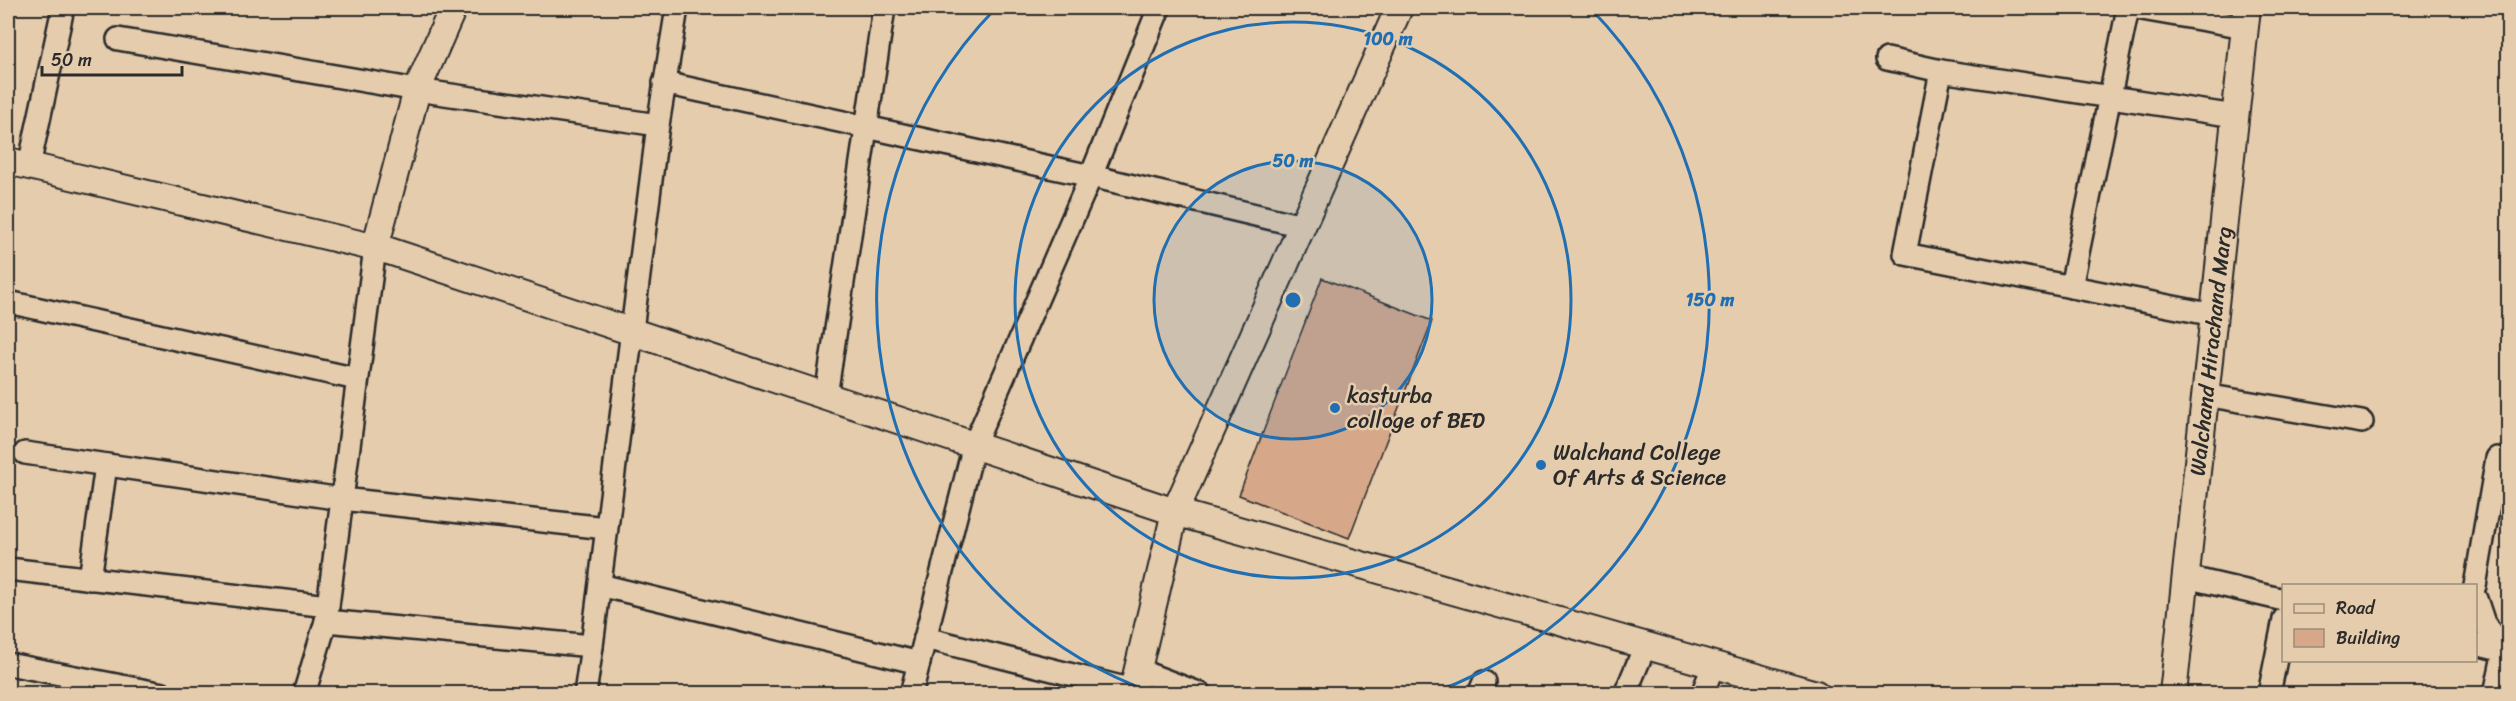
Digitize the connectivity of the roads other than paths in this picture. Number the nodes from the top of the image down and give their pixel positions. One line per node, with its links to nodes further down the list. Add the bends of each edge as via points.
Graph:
1 (63, 8): 19 (street)
2 (453, 8): 14 (street)
3 (677, 8): 13 (street)
4 (884, 8): 18 (street)
5 (1160, 8): 20 (street)
6 (1399, 8): 21 (street)
7 (2128, 8): 15 (street)
8 (2136, 8): 9 (street)
9 (2246, 17): 16 (street, Walchand Hirachand Marg)
10 (118, 39): 14 (street)
11 (1887, 59): 12 (street)
12 (1941, 72): 15 (street); 23 (street, via 1905,254)
13 (664, 83): 17 (street); 18 (street)
14 (417, 90): 17 (street); 22 (street)
15 (2110, 98): 16 (street); 23 (street)
16 (2235, 116): 25 (street, Walchand Hirachand Marg)
17 (658, 125): 26 (street)
18 (866, 129): 20 (street); 29 (street)
19 (18, 164): 22 (street)
20 (1091, 176): 21 (street); 31 (street)
21 (1302, 226): 36 (street)
22 (375, 248): 26 (street); 27 (street)
23 (2071, 287): 25 (street)
24 (8, 302): 27 (street)
25 (2214, 315): 28 (street, Walchand Hirachand Marg)
26 (631, 332): 29 (street); 37 (street)
27 (357, 379): 35 (street)
28 (2205, 395): 30 (street); 39 (street, Walchand Hirachand Marg)
29 (826, 396): 31 (street)
30 (2362, 422)
31 (974, 446): 36 (street); 47 (street)
32 (25, 453): 34 (street)
33 (2497, 458): 41 (street)
34 (106, 465): 35 (street); 40 (street)
35 (342, 499): 37 (street); 45 (street)
36 (1175, 512): 48 (street); 55 (street)
37 (606, 528): 42 (street)
38 (8, 569): 40 (street)
39 (2186, 578): 43 (street); 64 (street, Walchand Hirachand Marg)
40 (90, 579): 45 (street)
41 (2475, 584)
42 (600, 585): 50 (street); 52 (street)
43 (2282, 600)
44 (2477, 604): 51 (street, via 2484,622)
45 (327, 613): 50 (street); 57 (street)
46 (2282, 624): 65 (street)
47 (925, 638): 52 (street); 55 (street)
48 (1646, 644): 54 (street); 61 (street)
49 (2477, 644): 51 (street)
50 (592, 646): 58 (street)
51 (2506, 651): 66 (street)
52 (919, 663): 59 (street)
53 (8, 664): 56 (street)
54 (1714, 664): 62 (street); 63 (street)
55 (1134, 685): 60 (street)
56 (163, 693)
57 (304, 693)
58 (585, 693)
59 (911, 693)
60 (1201, 693)
61 (1625, 693)
62 (1702, 693)
63 (1816, 693)
64 (2173, 693)
65 (2269, 693)
66 (2495, 693)

